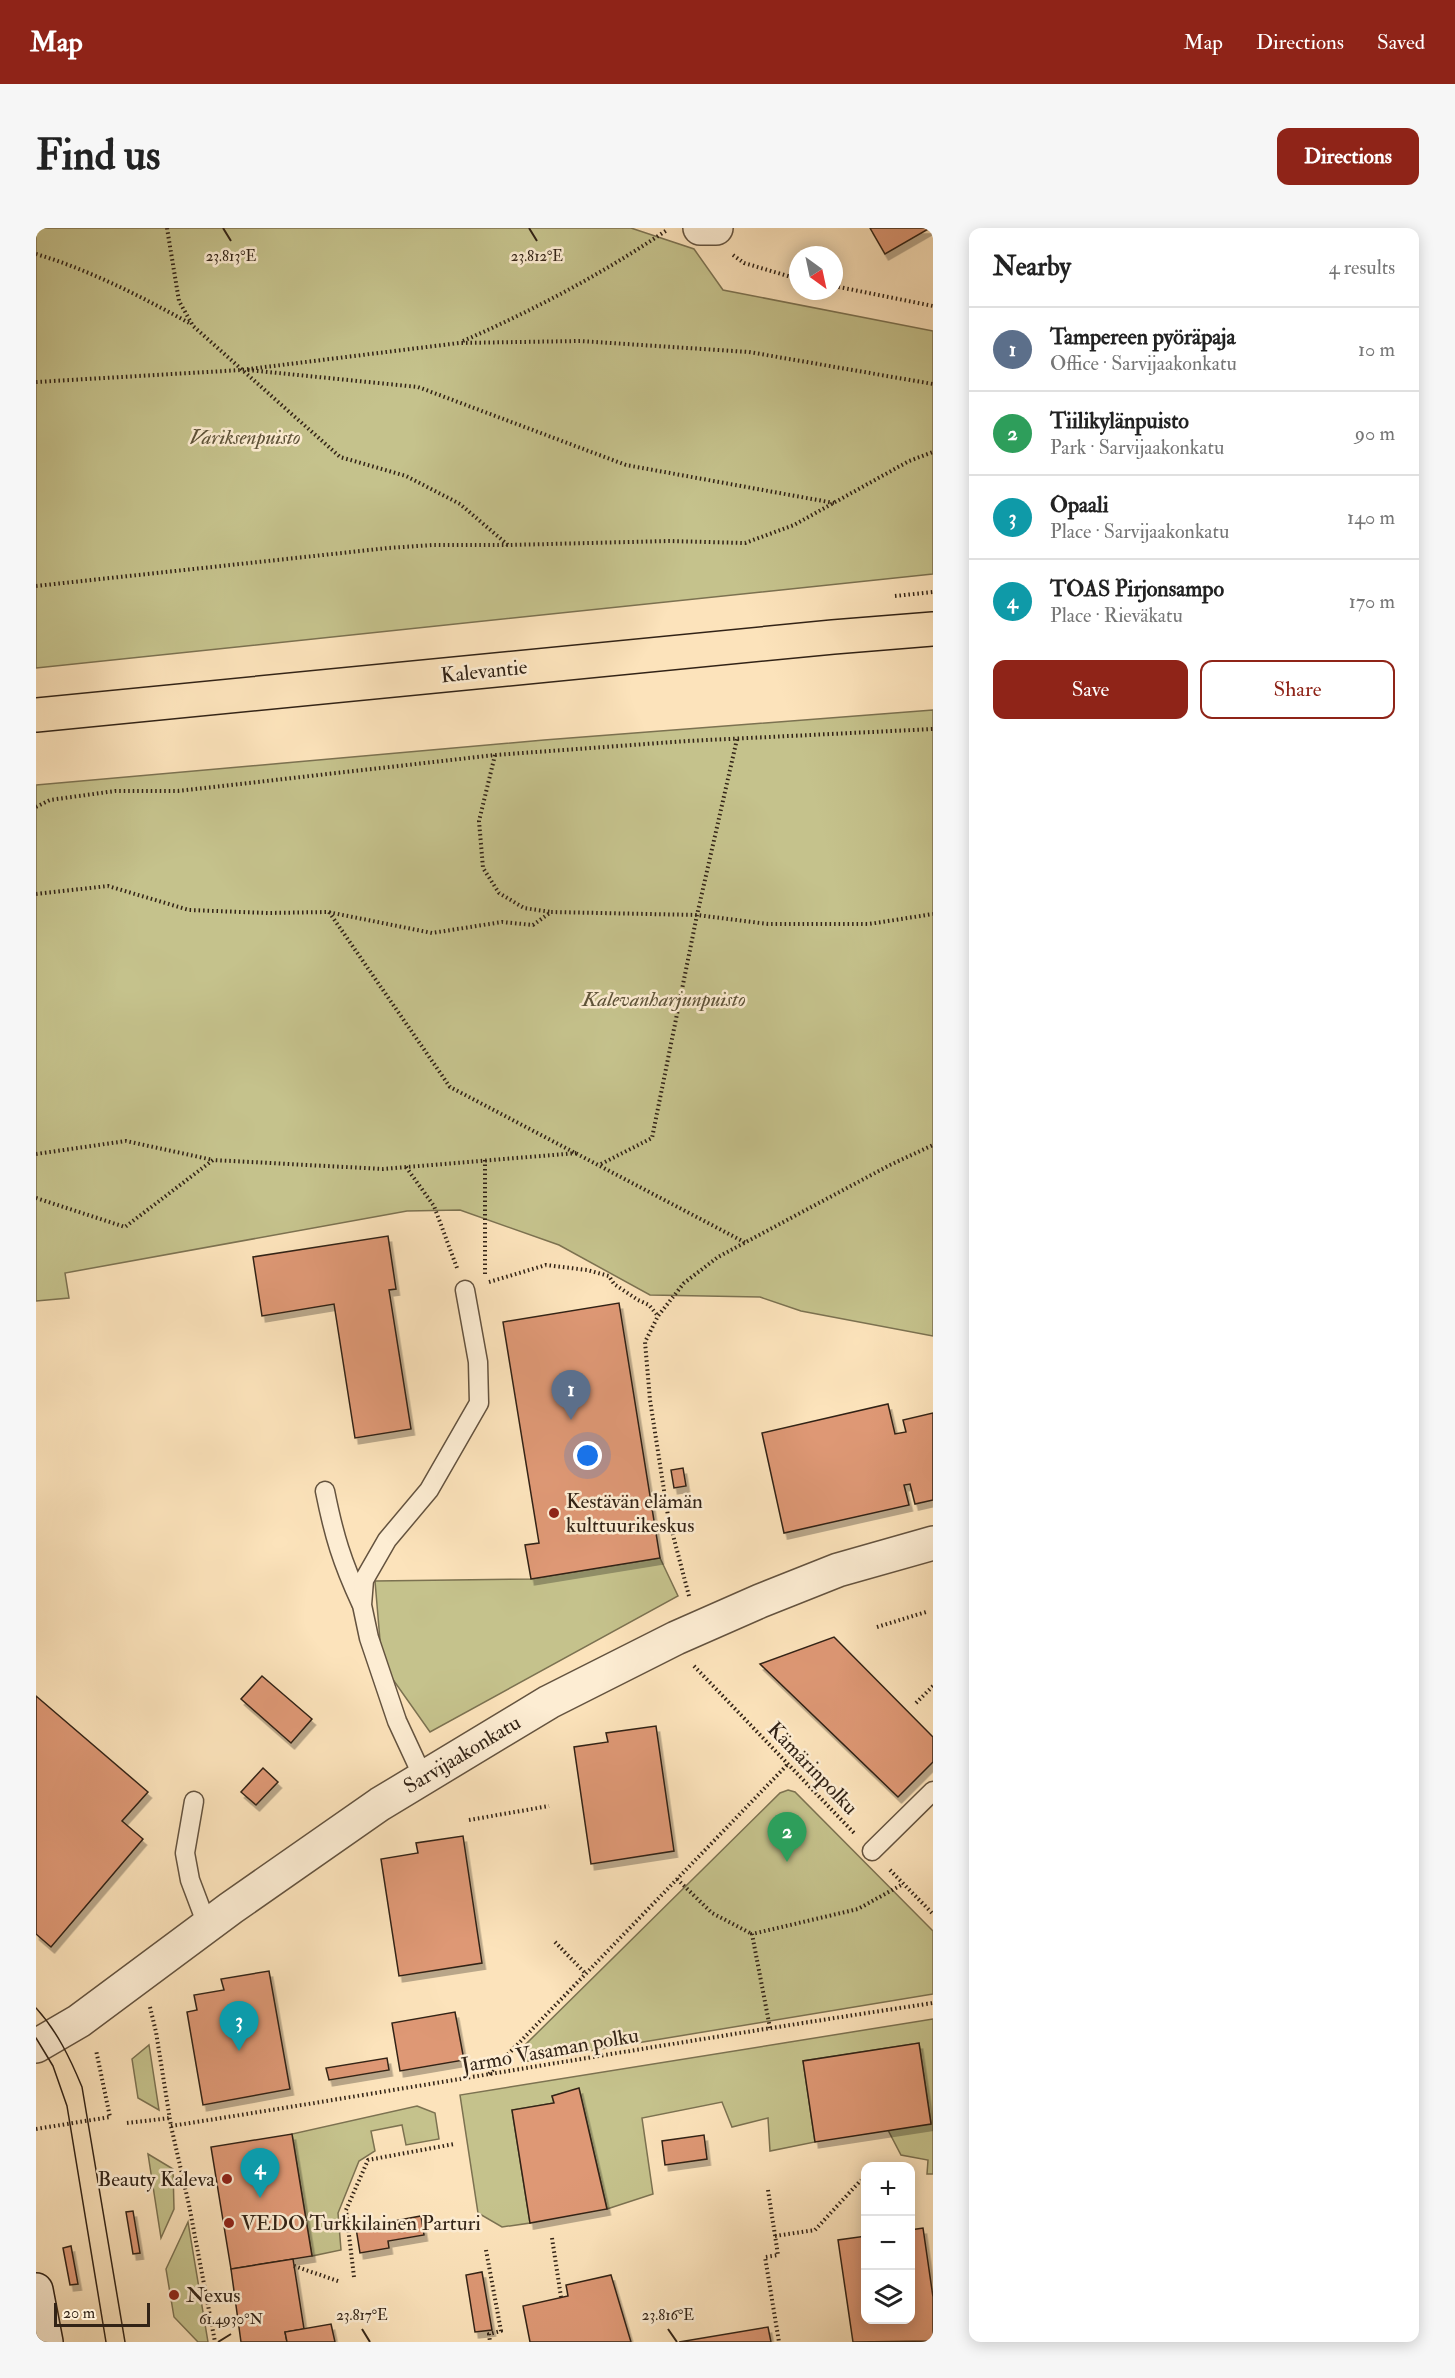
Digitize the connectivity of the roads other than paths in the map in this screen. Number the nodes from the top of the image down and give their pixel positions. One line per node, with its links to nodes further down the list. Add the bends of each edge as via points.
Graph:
1 (933, 629): 2 (main road, Kalevantie)
2 (36, 715)
3 (465, 1290): 6 (lane, via 478,1362 479,1403 429,1490 387,1540 364,1580)
4 (325, 1491): 6 (lane, via 343,1565)
5 (933, 1543): 7 (street, Sarvijaakonkatu, via 838,1570 676,1638 549,1702)
6 (362, 1605): 7 (lane, via 396,1721)
7 (423, 1777): 11 (street, Sarvijaakonkatu)
8 (933, 1791): 10 (lane)
9 (195, 1801): 11 (lane, via 185,1853 190,1880)
10 (872, 1851)
11 (207, 1925): 12 (street, Sarvijaakonkatu, via 79,2021)
12 (36, 2046)
13 (36, 2290): 14 (street)
14 (46, 2342)

